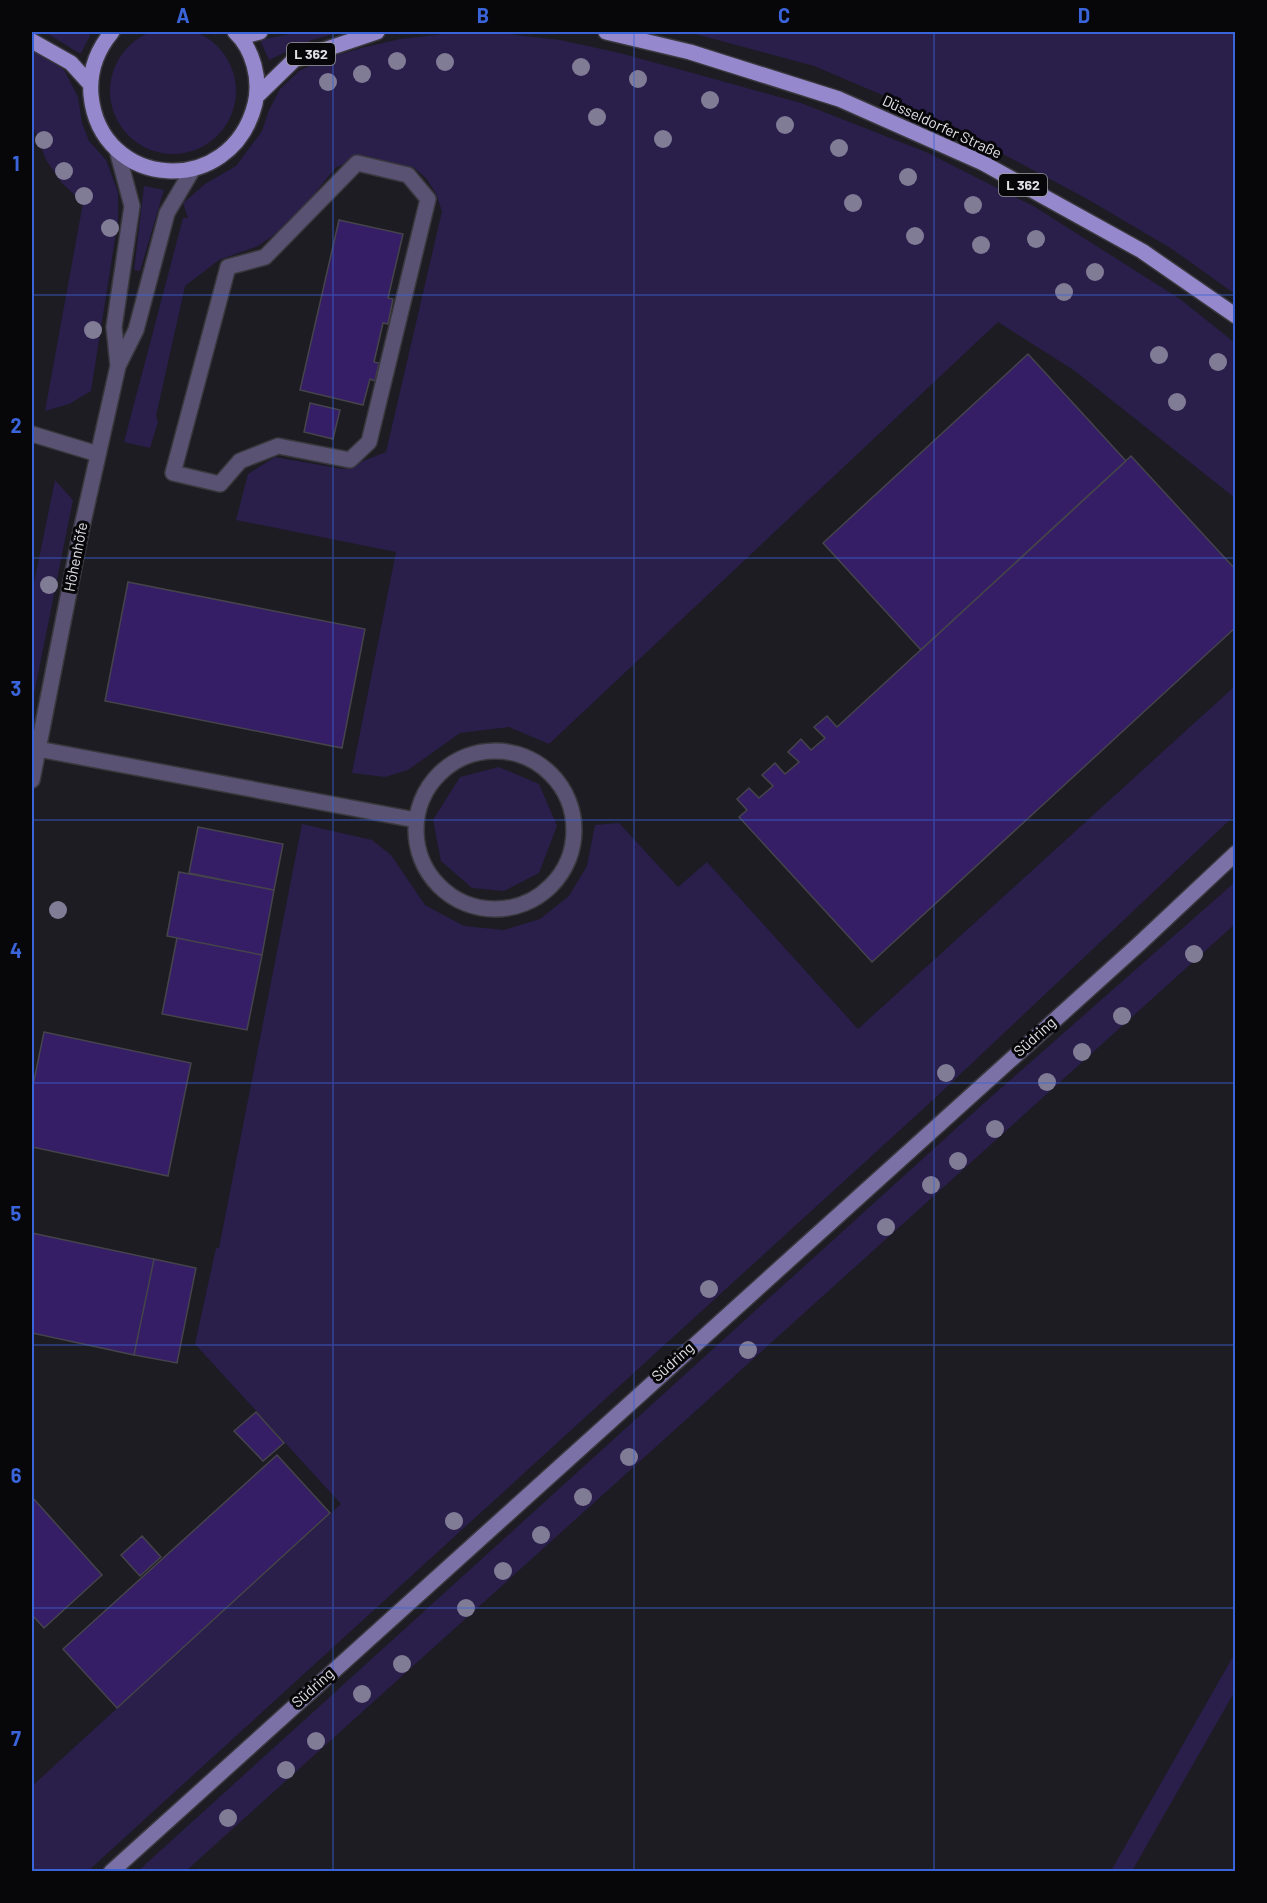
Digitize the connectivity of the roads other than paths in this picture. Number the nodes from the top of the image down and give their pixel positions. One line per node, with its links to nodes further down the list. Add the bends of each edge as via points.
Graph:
1 (112, 32): 7 (main road, via 94,62)
2 (260, 32): 5 (main road)
3 (377, 32): 8 (main road, L 362, via 294,60)
4 (606, 32): 11 (main road, Düsseldorfer Straße / L 362, via 690,52 838,99 983,163 1142,251)
5 (238, 34): 8 (main road, via 251,55)
6 (32, 41): 7 (main road, via 71,63)
7 (90, 84): 9 (main road, via 92,108 102,131)
8 (257, 96): 10 (main road, via 251,121 237,143 217,159)
9 (117, 150): 10 (main road, via 140,164 166,171); 12 (street, Höhenhöfe, via 132,206 114,327)
10 (193, 169): 12 (street, Höhenhöfe, via 166,213 136,330)
11 (1236, 316)
12 (118, 366): 14 (street, Höhenhöfe)
13 (32, 434): 14 (street)
14 (98, 454): 16 (street, Höhenhöfe)
15 (173, 473): 15 (street, via 220,484 240,461 278,446 350,459 369,442 428,198 408,176 357,163 265,257 228,267)
16 (38, 749): 17 (street, Höhenhöfe); 18 (street)
17 (32, 780)
18 (416, 820): 18 (street, via 417,846 426,870 443,890 465,903 490,909 516,906 540,896 559,878 571,855 574,829 570,803 558,781 538,763 513,752 487,750 461,758 439,773 424,795)
19 (1236, 853): 20 (main road, Südring)
20 (111, 1872)

